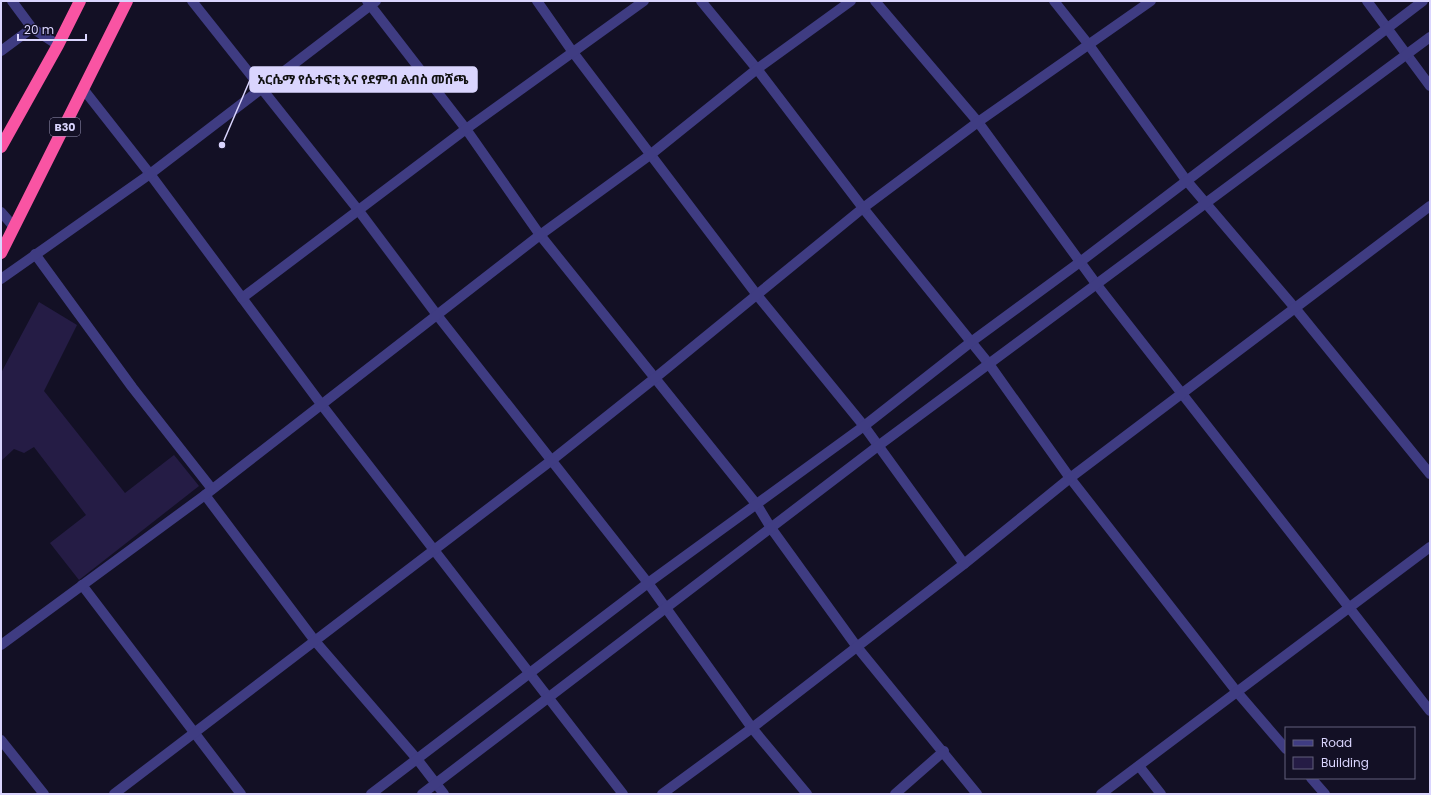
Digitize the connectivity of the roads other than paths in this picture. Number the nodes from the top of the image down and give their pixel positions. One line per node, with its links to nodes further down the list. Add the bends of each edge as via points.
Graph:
1 (12, 1): 15 (street)
2 (80, 1): 18 (highway)
3 (127, 1): 26 (highway, B30)
4 (192, 1): 25 (street)
5 (537, 1): 21 (street)
6 (644, 1): 21 (street)
7 (701, 1): 23 (street)
8 (851, 1): 23 (street)
9 (875, 1): 27 (street)
10 (1054, 1): 19 (street)
11 (1151, 1): 19 (street)
12 (1367, 1): 16 (street)
13 (1423, 1): 16 (street)
14 (371, 2): 25 (street); 28 (street)
15 (32, 28): 18 (street); 20 (street)
16 (1386, 28): 22 (street); 32 (street)
17 (1430, 37): 22 (street)
18 (58, 45): 29 (highway)
19 (1089, 45): 27 (street); 32 (street)
20 (1, 51)
21 (572, 51): 28 (street); 30 (street)
22 (1406, 55): 24 (street); 33 (street)
23 (757, 69): 30 (street); 35 (street)
24 (1430, 86)
25 (260, 89): 31 (street); 36 (street)
26 (84, 90): 31 (street); 38 (highway, B30)
27 (978, 122): 35 (street); 42 (street)
28 (466, 129): 36 (street); 39 (street)
29 (1, 147)
30 (650, 155): 39 (street); 45 (street)
31 (150, 174): 41 (street); 46 (street)
32 (1186, 180): 33 (street); 42 (street)
33 (1206, 202): 44 (street); 47 (street)
34 (1430, 206): 47 (street)
35 (863, 208): 45 (street); 49 (street)
36 (359, 211): 46 (street); 48 (street)
37 (1, 212): 38 (street)
38 (14, 227): 40 (highway, B30)
39 (540, 235): 48 (street); 51 (street)
40 (1, 254)
41 (35, 254): 43 (street); 59 (street)
42 (1080, 262): 44 (street); 49 (street)
43 (1, 279)
44 (1097, 286): 50 (street); 52 (street)
45 (757, 295): 51 (street); 54 (street)
46 (242, 298): 53 (street)
47 (1295, 308): 52 (street); 57 (street)
48 (437, 315): 53 (street); 56 (street)
49 (971, 342): 50 (street); 54 (street)
50 (989, 364): 55 (street); 58 (street)
51 (655, 378): 56 (street); 60 (street)
52 (1181, 393): 58 (street); 68 (street)
53 (320, 404): 59 (street); 63 (street)
54 (864, 426): 55 (street); 60 (street)
55 (878, 446): 61 (street); 64 (street)
56 (552, 460): 63 (street); 66 (street)
57 (1430, 474)
58 (1070, 478): 64 (street); 73 (street)
59 (209, 492): 65 (street); 69 (street)
60 (757, 505): 61 (street); 66 (street)
61 (771, 528): 67 (street); 71 (street)
62 (1430, 547): 68 (street)
63 (434, 550): 69 (street); 72 (street)
64 (964, 564): 71 (street)
65 (82, 584): 70 (street); 77 (street)
66 (648, 584): 67 (street); 72 (street)
67 (665, 606): 74 (street); 76 (street)
68 (1348, 608): 73 (street); 75 (street)
69 (315, 641): 77 (street); 81 (street)
70 (1, 645)
71 (856, 647): 76 (street); 80 (street)
72 (529, 673): 74 (street); 81 (street)
73 (1237, 692): 79 (street); 82 (street)
74 (548, 698): 84 (street); 91 (street)
75 (1430, 711)
76 (752, 728): 92 (street); 93 (street)
77 (194, 734): 86 (street); 87 (street)
78 (1, 740): 85 (street)
79 (1285, 748)
80 (944, 751): 94 (street); 95 (street)
81 (417, 760): 84 (street); 88 (street)
82 (1139, 766): 96 (street); 97 (street)
83 (1312, 779): 98 (street)
84 (436, 783): 89 (street); 90 (street)
85 (44, 794)
86 (114, 794)
87 (241, 794)
88 (371, 794)
89 (422, 794)
90 (444, 794)
91 (623, 794)
92 (662, 794)
93 (807, 794)
94 (895, 794)
95 (977, 794)
96 (1101, 794)
97 (1161, 794)
98 (1324, 794)

